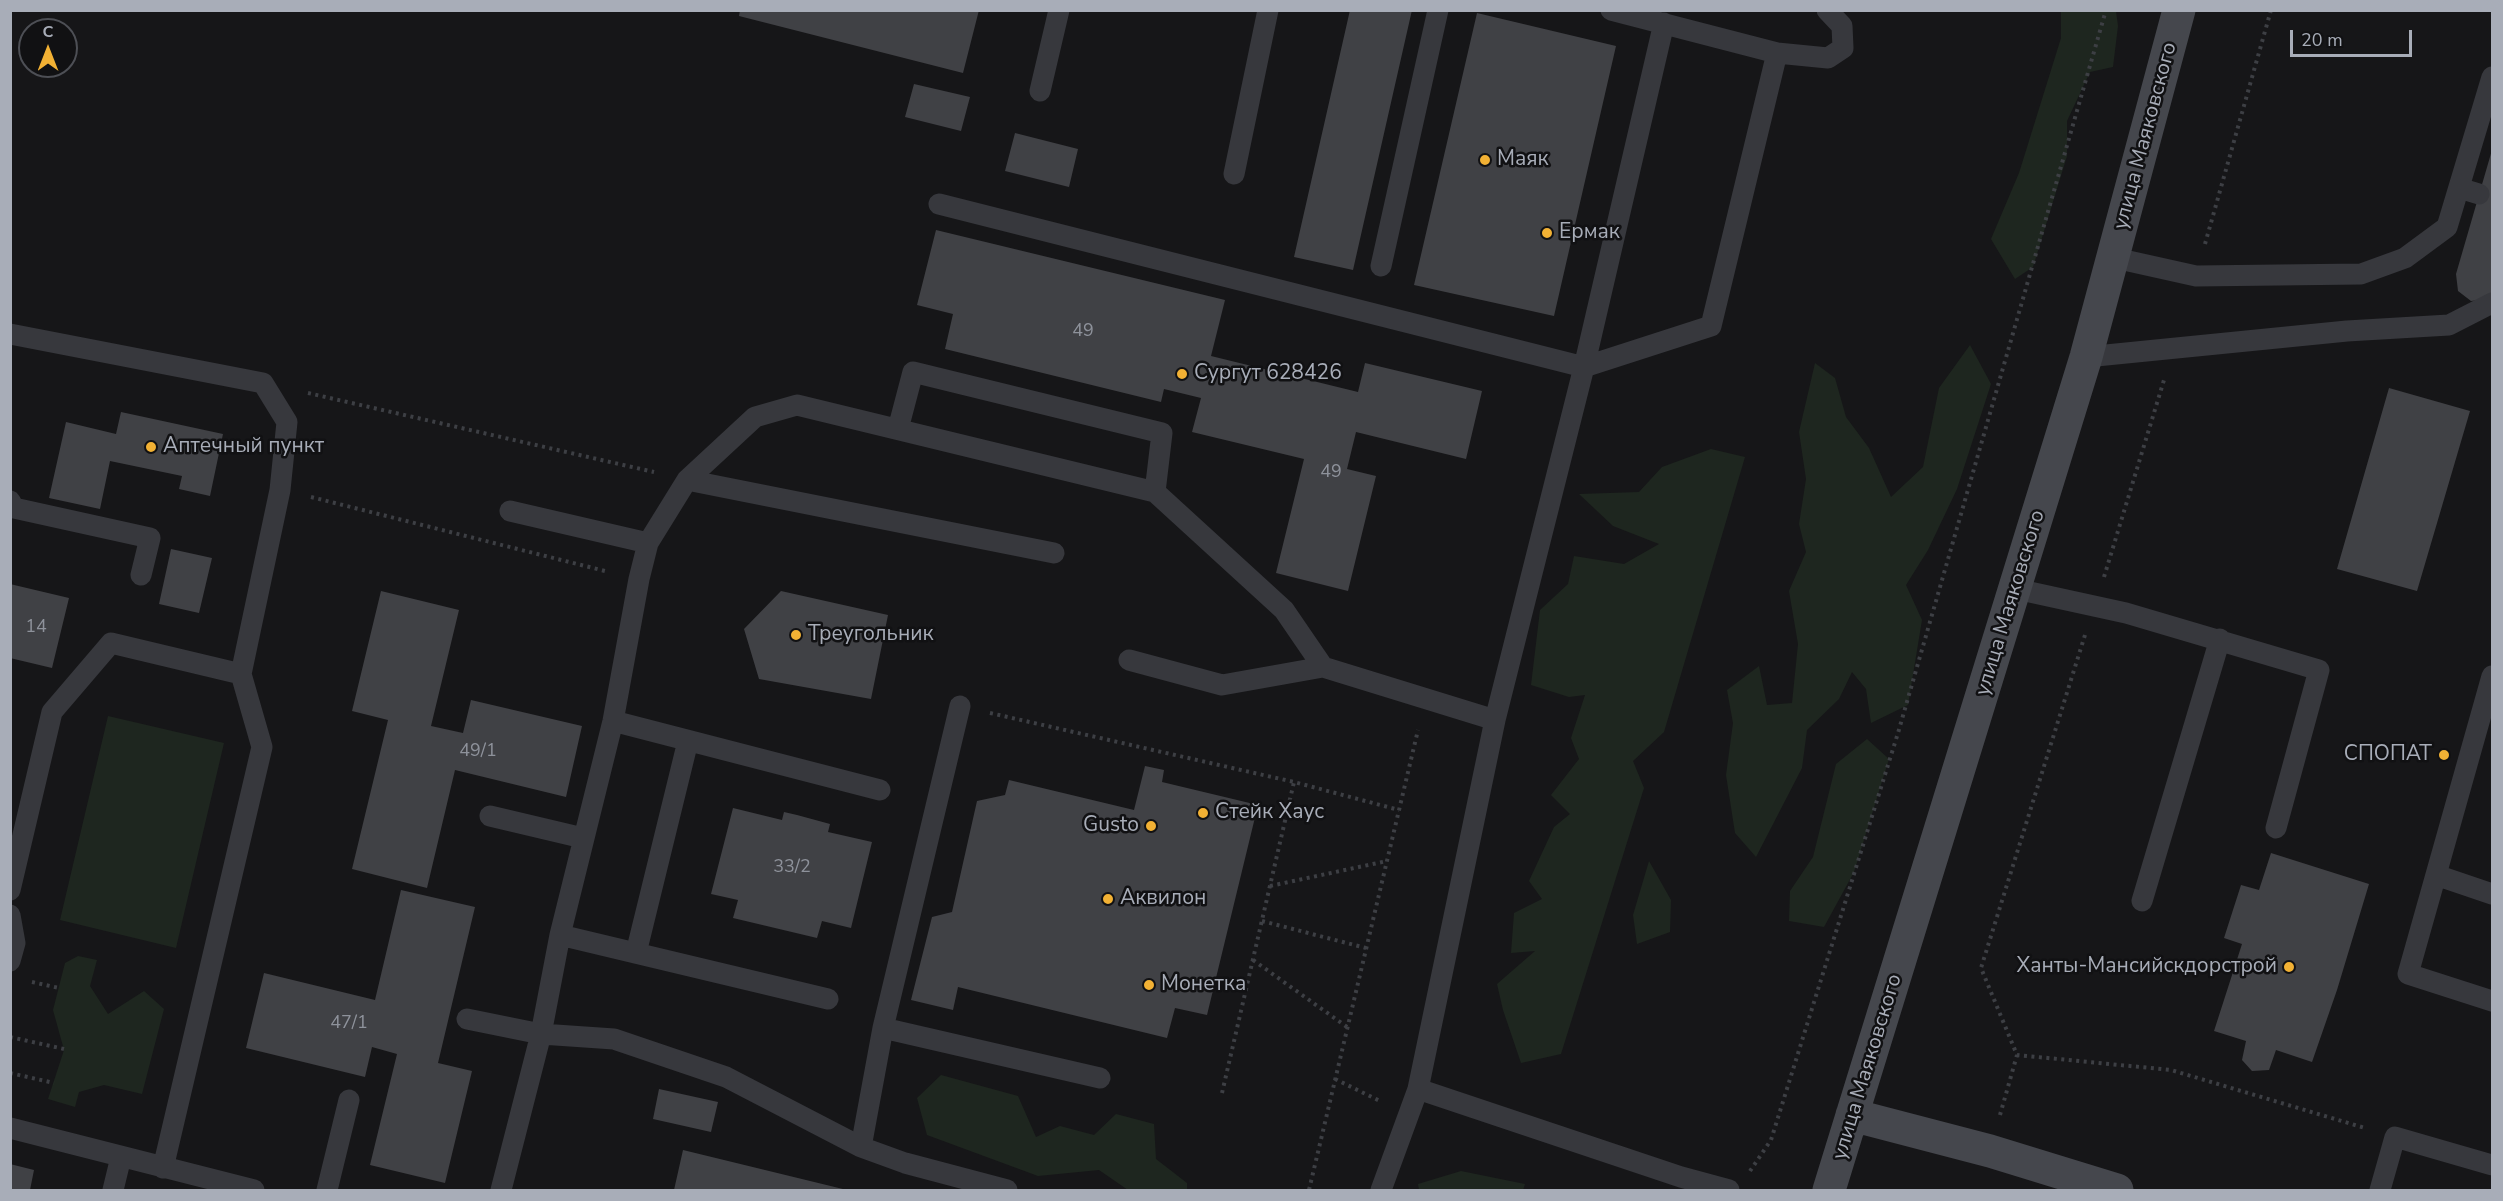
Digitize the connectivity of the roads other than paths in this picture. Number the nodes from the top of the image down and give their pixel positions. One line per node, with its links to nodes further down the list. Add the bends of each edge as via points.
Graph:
1 (1059, 10): 10 (lane)
2 (1268, 10): 11 (lane)
3 (1438, 10): 16 (lane)
4 (1611, 10): 7 (lane)
5 (1827, 10): 8 (lane, via 1842,26 1843,48 1828,58)
6 (2179, 10): 15 (main road, улица Маяковского)
7 (1664, 23): 8 (lane); 20 (lane)
8 (1778, 52): 20 (lane, via 1711,326)
9 (2493, 77): 12 (lane)
10 (1040, 91)
11 (1234, 174)
12 (2458, 188): 13 (lane); 15 (lane, via 2447,227 2405,258 2361,274 2196,276)
13 (2479, 194)
14 (939, 204): 20 (lane)
15 (2115, 258): 19 (main road, улица Маяковского)
16 (1381, 266)
17 (2493, 303): 19 (lane, via 2449,325)
18 (10, 334): 33 (lane, via 263,383 287,422 280,490)
19 (2086, 357): 29 (main road, улица Маяковского)
20 (1584, 367): 36 (lane)
21 (897, 429): 22 (lane, via 796,405 755,417); 23 (lane); 23 (lane, via 913,372 1162,433)
22 (687, 480): 26 (lane); 27 (lane)
23 (1155, 492): 32 (lane, via 1284,610)
24 (10, 501): 28 (lane, via 14,508 150,538)
25 (510, 511): 26 (lane)
26 (648, 543): 37 (lane)
27 (1054, 553)
28 (141, 575)
29 (2016, 590): 30 (lane, via 2126,613); 59 (main road, улица Маяковского)
30 (2220, 639): 41 (lane, via 2319,670); 46 (lane)
31 (1129, 660): 32 (lane, via 1222,685)
32 (1323, 667): 36 (lane)
33 (241, 674): 44 (lane, via 111,643 52,712); 64 (lane, via 262,747)
34 (2493, 676): 43 (lane)
35 (960, 706): 54 (lane)
36 (1494, 720): 57 (lane)
37 (613, 721): 38 (lane); 42 (lane)
38 (688, 741): 39 (lane); 49 (lane)
39 (880, 790)
40 (490, 816): 42 (lane)
41 (2276, 828)
42 (583, 838): 48 (lane)
43 (2436, 875): 45 (lane); 52 (lane, via 2408,974)
44 (10, 890)
45 (2493, 894)
46 (2142, 901)
47 (10, 915): 50 (lane, via 15,943)
48 (560, 935): 49 (lane); 55 (lane)
49 (636, 953): 51 (lane)
50 (10, 961)
51 (828, 999)
52 (2493, 1002)
53 (467, 1019): 55 (lane)
54 (883, 1028): 56 (lane); 61 (lane)
55 (541, 1034): 61 (lane, via 614,1039 726,1077); 68 (lane)
56 (1100, 1078)
57 (1418, 1089): 70 (lane); 71 (lane)
58 (349, 1100): 67 (lane)
59 (1852, 1115): 72 (main road, улица Маяковского); 73 (main road, via 1990,1151)
60 (10, 1128): 62 (lane)
61 (861, 1147): 69 (lane)
62 (121, 1157): 64 (lane); 65 (lane)
63 (2493, 1165): 74 (lane, via 2395,1137)
64 (163, 1168): 66 (lane)
65 (113, 1191)
66 (254, 1191)
67 (327, 1191)
68 (501, 1191)
69 (1007, 1191)
70 (1381, 1191)
71 (1729, 1191)
72 (1829, 1191)
73 (2116, 1191)
74 (2380, 1191)

